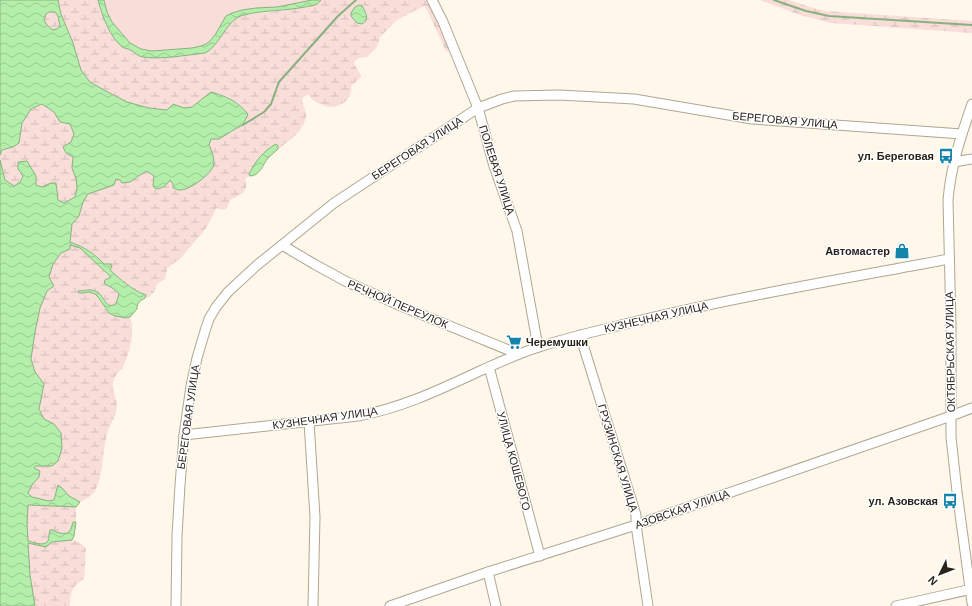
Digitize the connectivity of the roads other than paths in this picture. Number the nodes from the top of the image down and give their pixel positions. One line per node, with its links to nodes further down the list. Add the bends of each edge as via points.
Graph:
1 (432, 0): 3 (street, ПОЛЕВАЯ УЛИЦА)
2 (972, 104): 4 (street, ОКТЯБРЬСКАЯ УЛИЦА)
3 (478, 108): 4 (street, БЕРЕГОВАЯ УЛИЦА, via 514,96 597,97 634,99 752,119); 7 (street, БЕРЕГОВАЯ УЛИЦА, via 349,192); 10 (street, ПОЛЕВАЯ УЛИЦА, via 494,166 517,230)
4 (962, 134): 6 (street, ОКТЯБРЬСКАЯ УЛИЦА)
5 (972, 159): 6 (street)
6 (954, 162): 8 (street, ОКТЯБРЬСКАЯ УЛИЦА, via 948,200)
7 (282, 244): 11 (street, РЕЧНОЙ ПЕРЕУЛОК, via 347,282); 16 (street, БЕРЕГОВАЯ УЛИЦА, via 228,292 209,319 197,358)
8 (949, 259): 9 (street, КУЗНЕЧНАЯ УЛИЦА, via 748,296); 14 (street, ОКТЯБРЬСКАЯ УЛИЦА)
9 (580, 336): 10 (street, КУЗНЕЧНАЯ УЛИЦА); 17 (street, ГРУЗИНСКАЯ УЛИЦА, via 636,516)
10 (538, 347): 11 (street, КУЗНЕЧНАЯ УЛИЦА)
11 (518, 354): 12 (street, КУЗНЕЧНАЯ УЛИЦА)
12 (489, 367): 15 (street, КУЗНЕЧНАЯ УЛИЦА, via 431,394 387,410); 18 (street, УЛИЦА КОШЕВОГО)
13 (972, 408): 14 (street, АЗОВСКАЯ УЛИЦА)
14 (951, 416): 17 (street, АЗОВСКАЯ УЛИЦА); 20 (street, ОКТЯБРЬСКАЯ УЛИЦА, via 955,478)
15 (309, 422): 16 (street, КУЗНЕЧНАЯ УЛИЦА); 23 (street, via 315,517)
16 (184, 435): 22 (street, БЕРЕГОВАЯ УЛИЦА, via 177,529)
17 (636, 525): 18 (street, АЗОВСКАЯ УЛИЦА); 26 (street, ГРУЗИНСКАЯ УЛИЦА)
18 (540, 556): 19 (street, АЗОВСКАЯ УЛИЦА)
19 (488, 572): 24 (street, АЗОВСКАЯ УЛИЦА); 25 (street)
20 (971, 589): 21 (street, ОКТЯБРЬСКАЯ УЛИЦА); 27 (street)
21 (972, 603)
22 (176, 606)
23 (313, 606)
24 (390, 606)
25 (496, 606)
26 (648, 606)
27 (896, 606)

